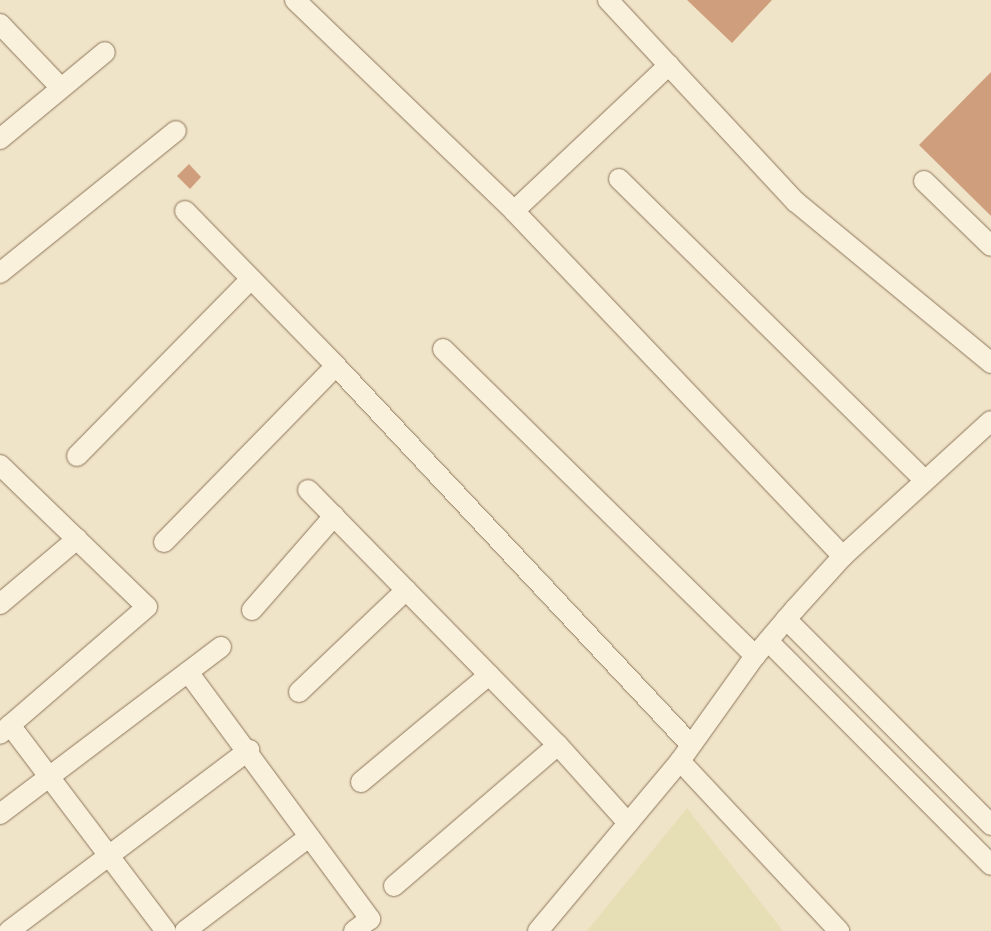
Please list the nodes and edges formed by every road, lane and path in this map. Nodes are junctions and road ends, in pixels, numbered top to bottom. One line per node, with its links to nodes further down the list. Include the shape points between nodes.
1 (295, 0): 12 (street)
2 (608, 0): 5 (street)
3 (0, 24): 6 (street)
4 (105, 52): 6 (street)
5 (669, 65): 12 (street); 17 (street, via 796,202)
6 (61, 88): 8 (street)
7 (176, 131): 14 (street)
8 (0, 139)
9 (619, 179): 22 (street)
10 (924, 181): 13 (street)
11 (185, 211): 15 (street)
12 (514, 211): 27 (street)
13 (991, 246)
14 (0, 273)
15 (252, 279): 18 (street); 20 (street)
16 (442, 349): 34 (street)
17 (991, 363)
18 (336, 366): 26 (street); 41 (street)
19 (991, 421): 22 (street)
20 (77, 456)
21 (0, 465): 25 (street)
22 (924, 480): 27 (street)
23 (308, 490): 24 (street)
24 (334, 516): 28 (street); 30 (street)
25 (77, 539): 29 (street); 38 (street, via 147,607)
26 (164, 542)
27 (843, 556): 31 (street)
28 (406, 590): 36 (street); 37 (street)
29 (0, 604)
30 (252, 610)
31 (786, 619): 32 (street); 46 (street)
32 (768, 641): 34 (street); 49 (street)
33 (221, 647): 35 (street)
34 (755, 656): 41 (street)
35 (188, 672): 40 (street); 42 (street)
36 (489, 675): 39 (street); 43 (street)
37 (300, 692)
38 (5, 729): 42 (street)
39 (558, 745): 45 (street); 50 (street)
40 (249, 750): 47 (street); 48 (street)
41 (685, 753): 45 (street); 56 (street)
42 (49, 777): 44 (street); 48 (street)
43 (361, 782)
44 (0, 814)
45 (628, 823): 55 (street)
46 (991, 825)
47 (309, 837): 53 (street); 54 (street, via 370,919)
48 (110, 858): 51 (street); 52 (street)
49 (991, 865)
50 (394, 886)
51 (9, 931)
52 (166, 931)
53 (185, 931)
54 (354, 931)
55 (538, 931)
56 (839, 931)

